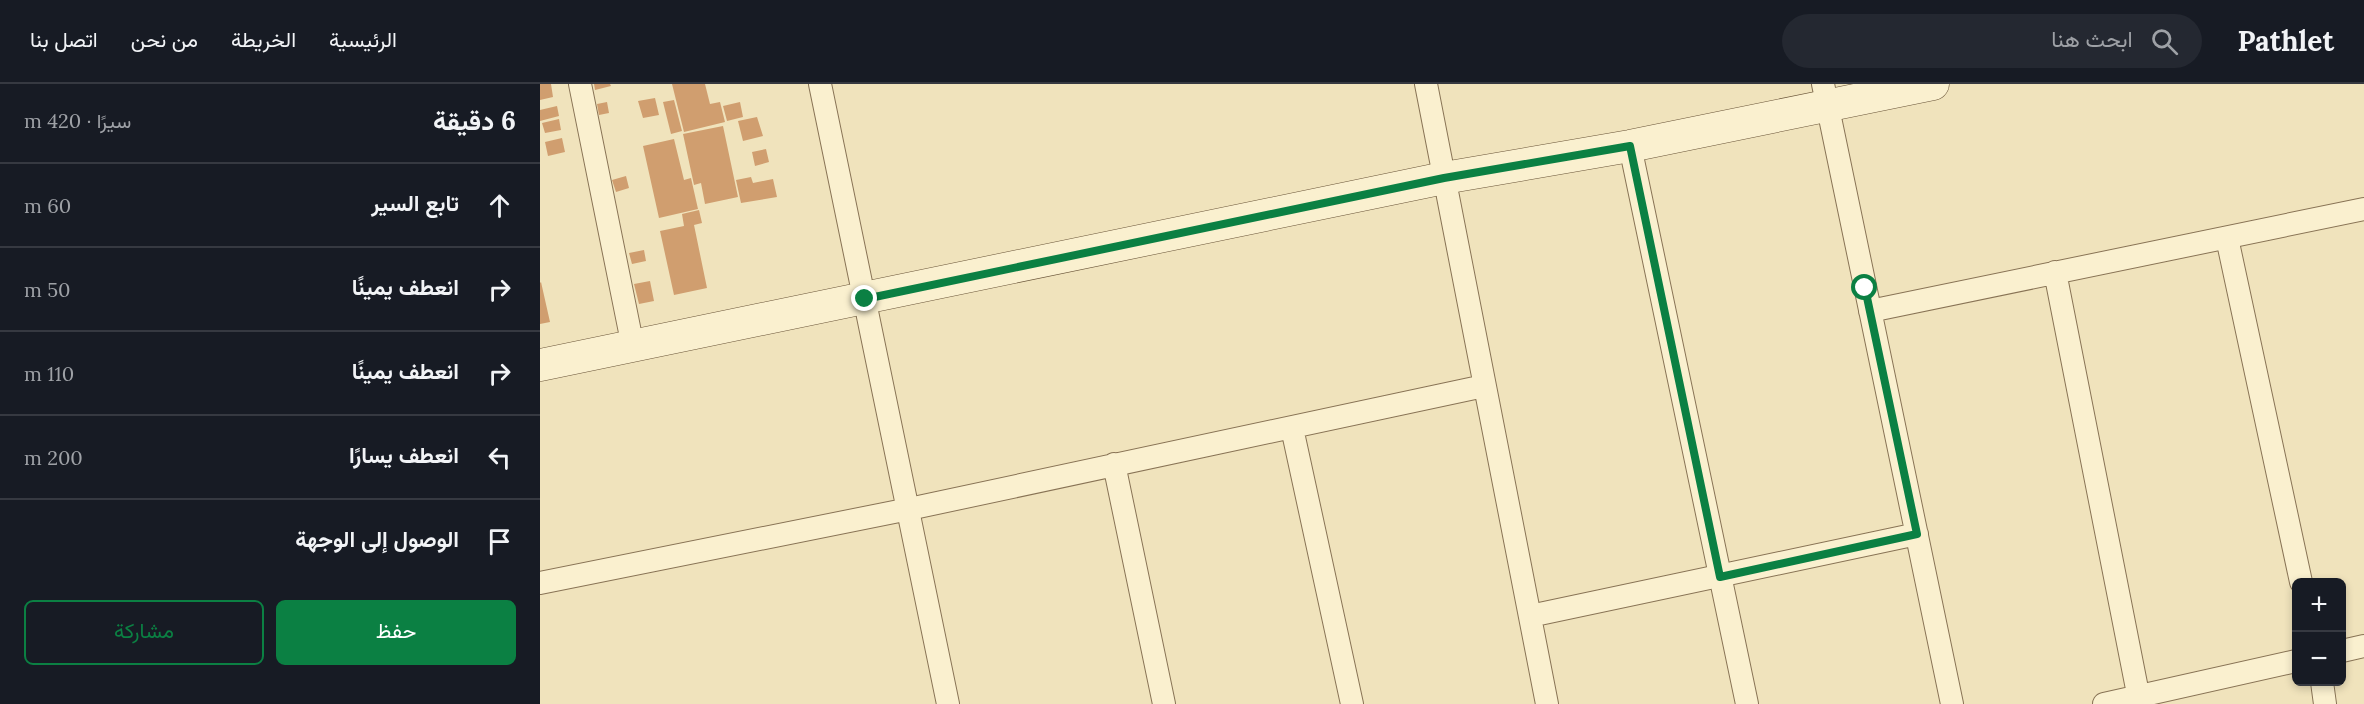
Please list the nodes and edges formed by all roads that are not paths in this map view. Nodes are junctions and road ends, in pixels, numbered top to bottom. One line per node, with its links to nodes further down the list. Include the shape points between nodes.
1 (580, 84): 13 (street)
2 (820, 84): 11 (street)
3 (1426, 84): 7 (street)
4 (1933, 84): 5 (street)
5 (1826, 95): 6 (street); 12 (street)
6 (1630, 146): 7 (street); 20 (street)
7 (1444, 178): 11 (street); 15 (street)
8 (2364, 209): 9 (street)
9 (2227, 238): 10 (street); 21 (street)
10 (2055, 272): 12 (street); 28 (street)
11 (865, 299): 13 (street); 18 (street)
12 (1870, 311): 19 (street)
13 (633, 347): 14 (street)
14 (540, 365)
15 (1484, 386): 16 (street); 23 (street)
16 (1292, 428): 17 (street); 31 (street)
17 (1114, 464): 18 (street); 30 (street)
18 (909, 509): 22 (street); 29 (street)
19 (1917, 534): 20 (street); 34 (street)
20 (1720, 577): 23 (street); 33 (street)
21 (2300, 578)
22 (540, 583)
23 (1530, 616): 32 (street)
24 (2364, 646): 25 (street)
25 (2346, 650)
26 (2292, 662): 28 (street)
27 (2323, 686): 36 (street)
28 (2139, 700): 35 (street)
29 (948, 704)
30 (1164, 704)
31 (1352, 704)
32 (1547, 704)
33 (1747, 704)
34 (1952, 704)
35 (2104, 704)
36 (2325, 704)

